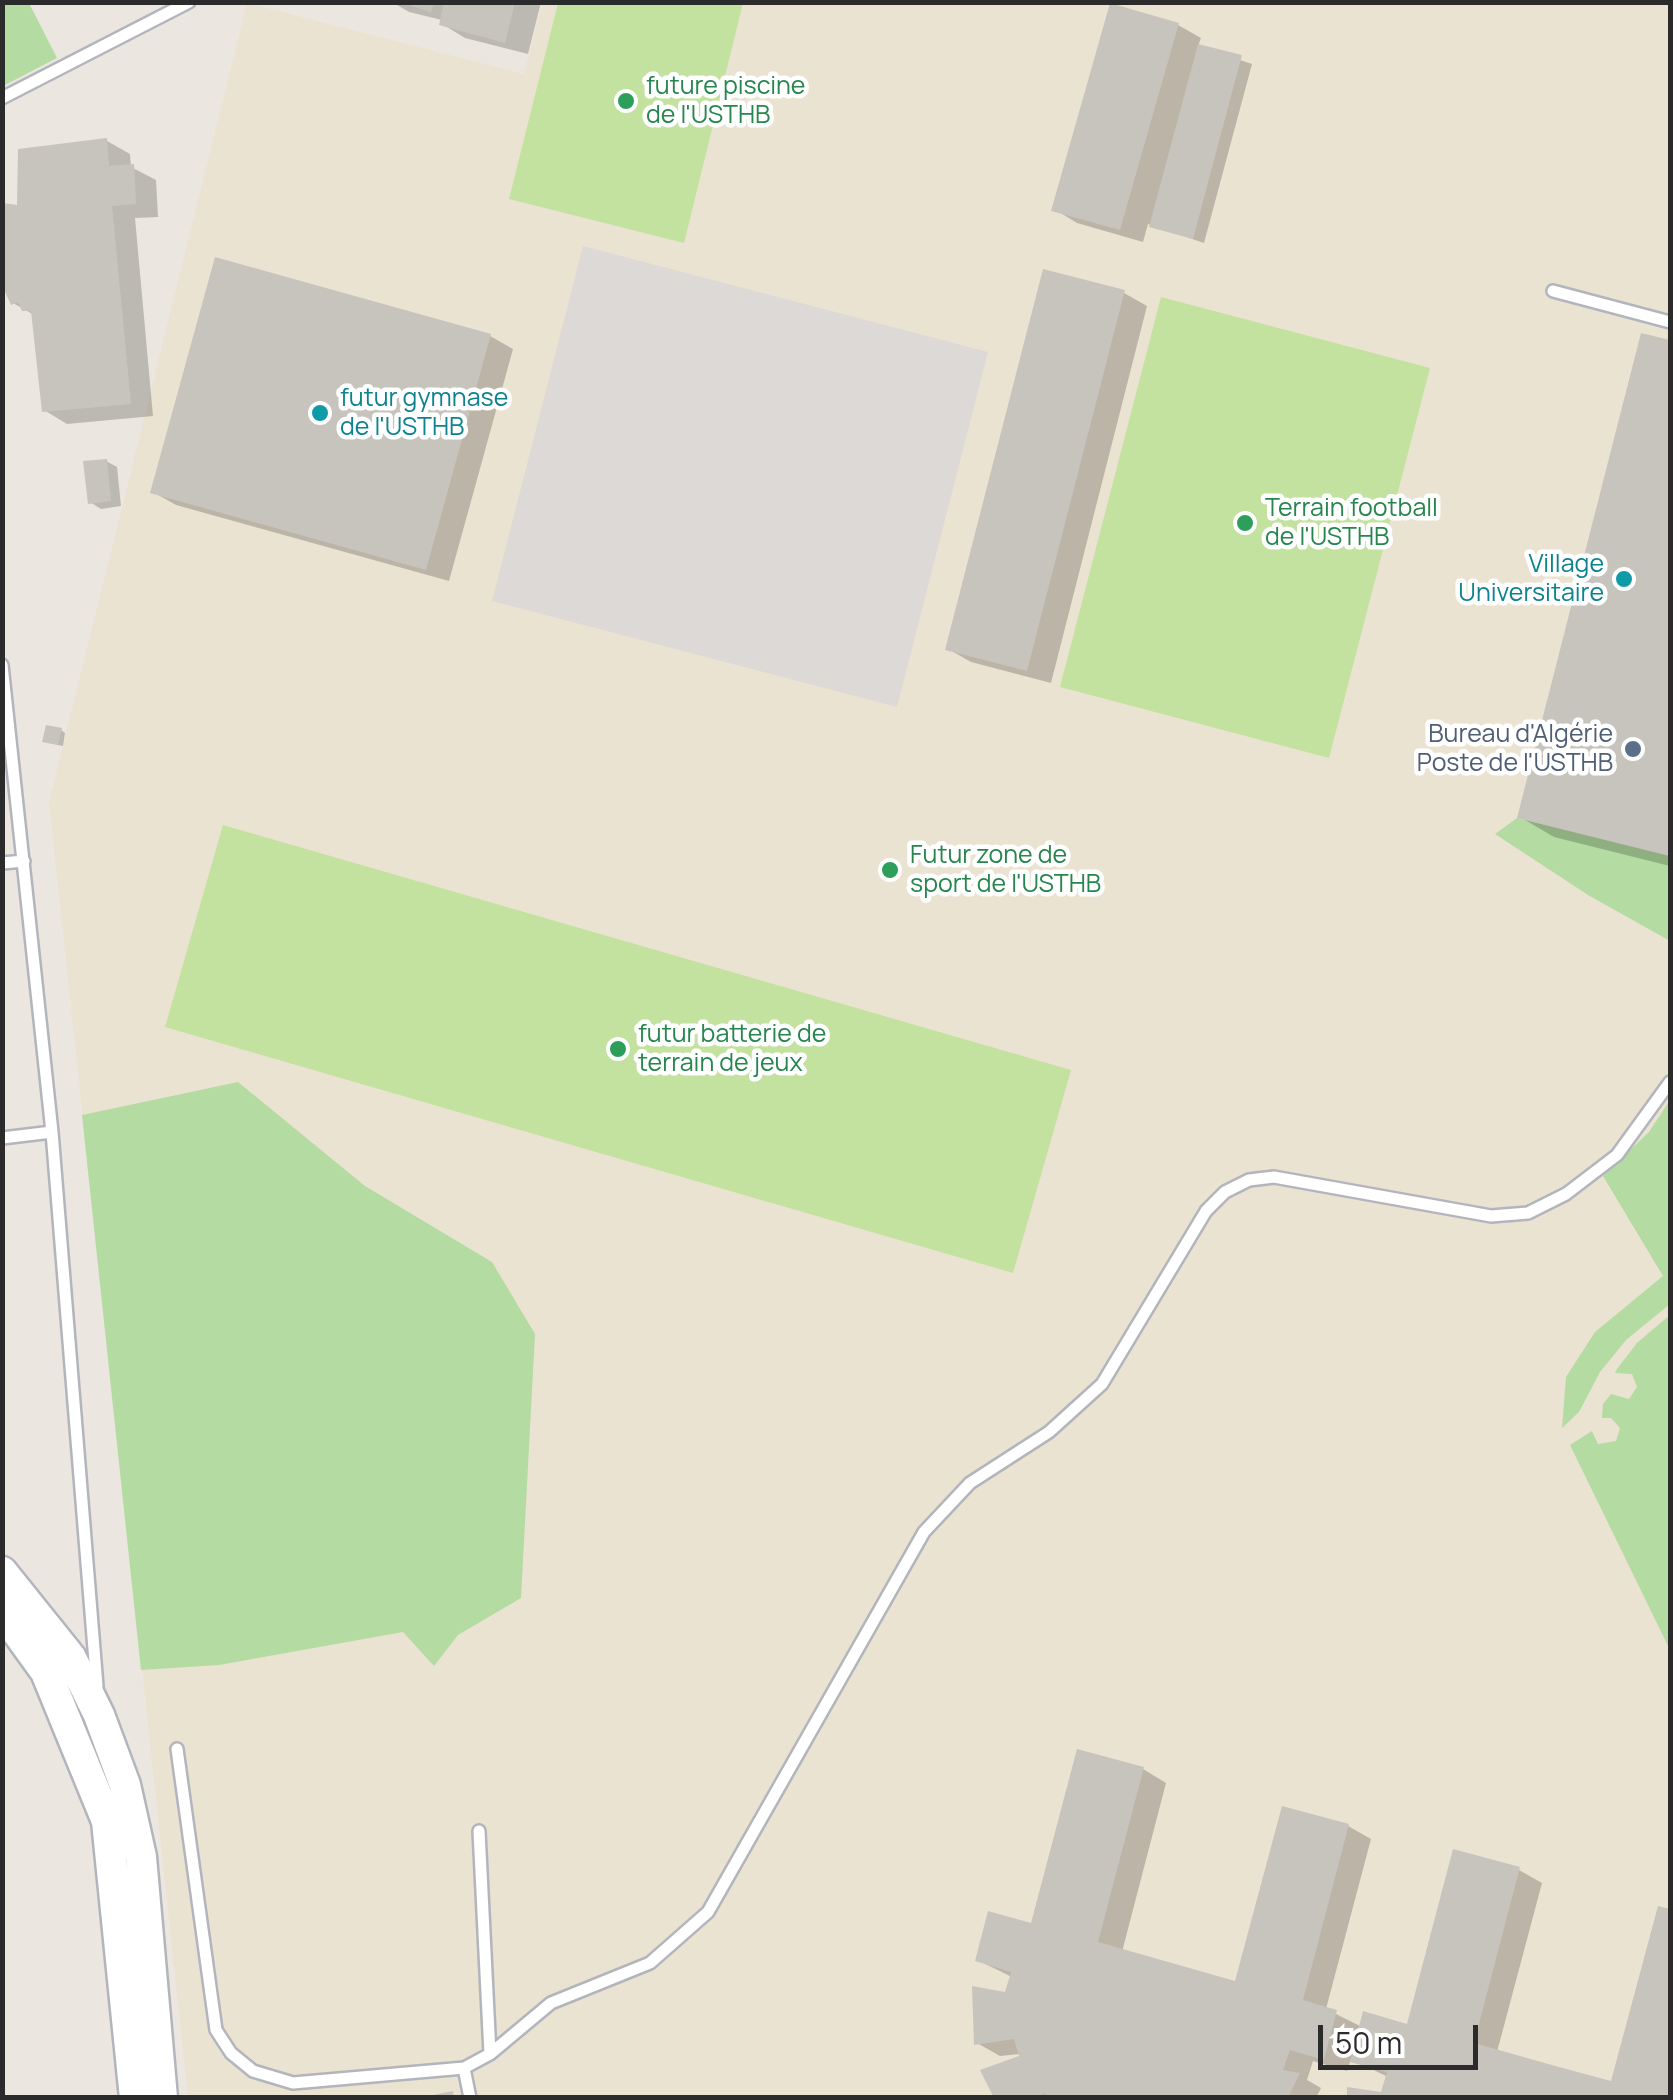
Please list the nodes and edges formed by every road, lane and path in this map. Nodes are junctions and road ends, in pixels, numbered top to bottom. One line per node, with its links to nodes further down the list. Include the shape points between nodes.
1 (190, 2): 2 (lane)
2 (2, 98)
3 (1553, 290): 4 (lane)
4 (1670, 322)
5 (2, 664): 6 (lane)
6 (24, 861): 7 (lane); 9 (lane)
7 (2, 863)
8 (1670, 1082): 16 (lane, via 1647,1120 1599,1171 1528,1213 1491,1216 1274,1177 1225,1192 1206,1211 1102,1384 1050,1432 970,1483 924,1532 708,1912 650,1964 551,2004)
9 (52, 1132): 10 (lane); 13 (lane)
10 (2, 1138)
11 (2, 1572): 13 (main road, via 52,1630)
12 (2, 1611): 18 (main road, via 46,1672 107,1821)
13 (99, 1715): 18 (main road, via 125,1786 140,1856)
14 (176, 1749): 17 (lane, via 216,2030 232,2053 253,2071 293,2084)
15 (478, 1831): 16 (lane)
16 (490, 2054): 17 (lane)
17 (464, 2068): 19 (lane)
18 (141, 2097)
19 (470, 2098)

